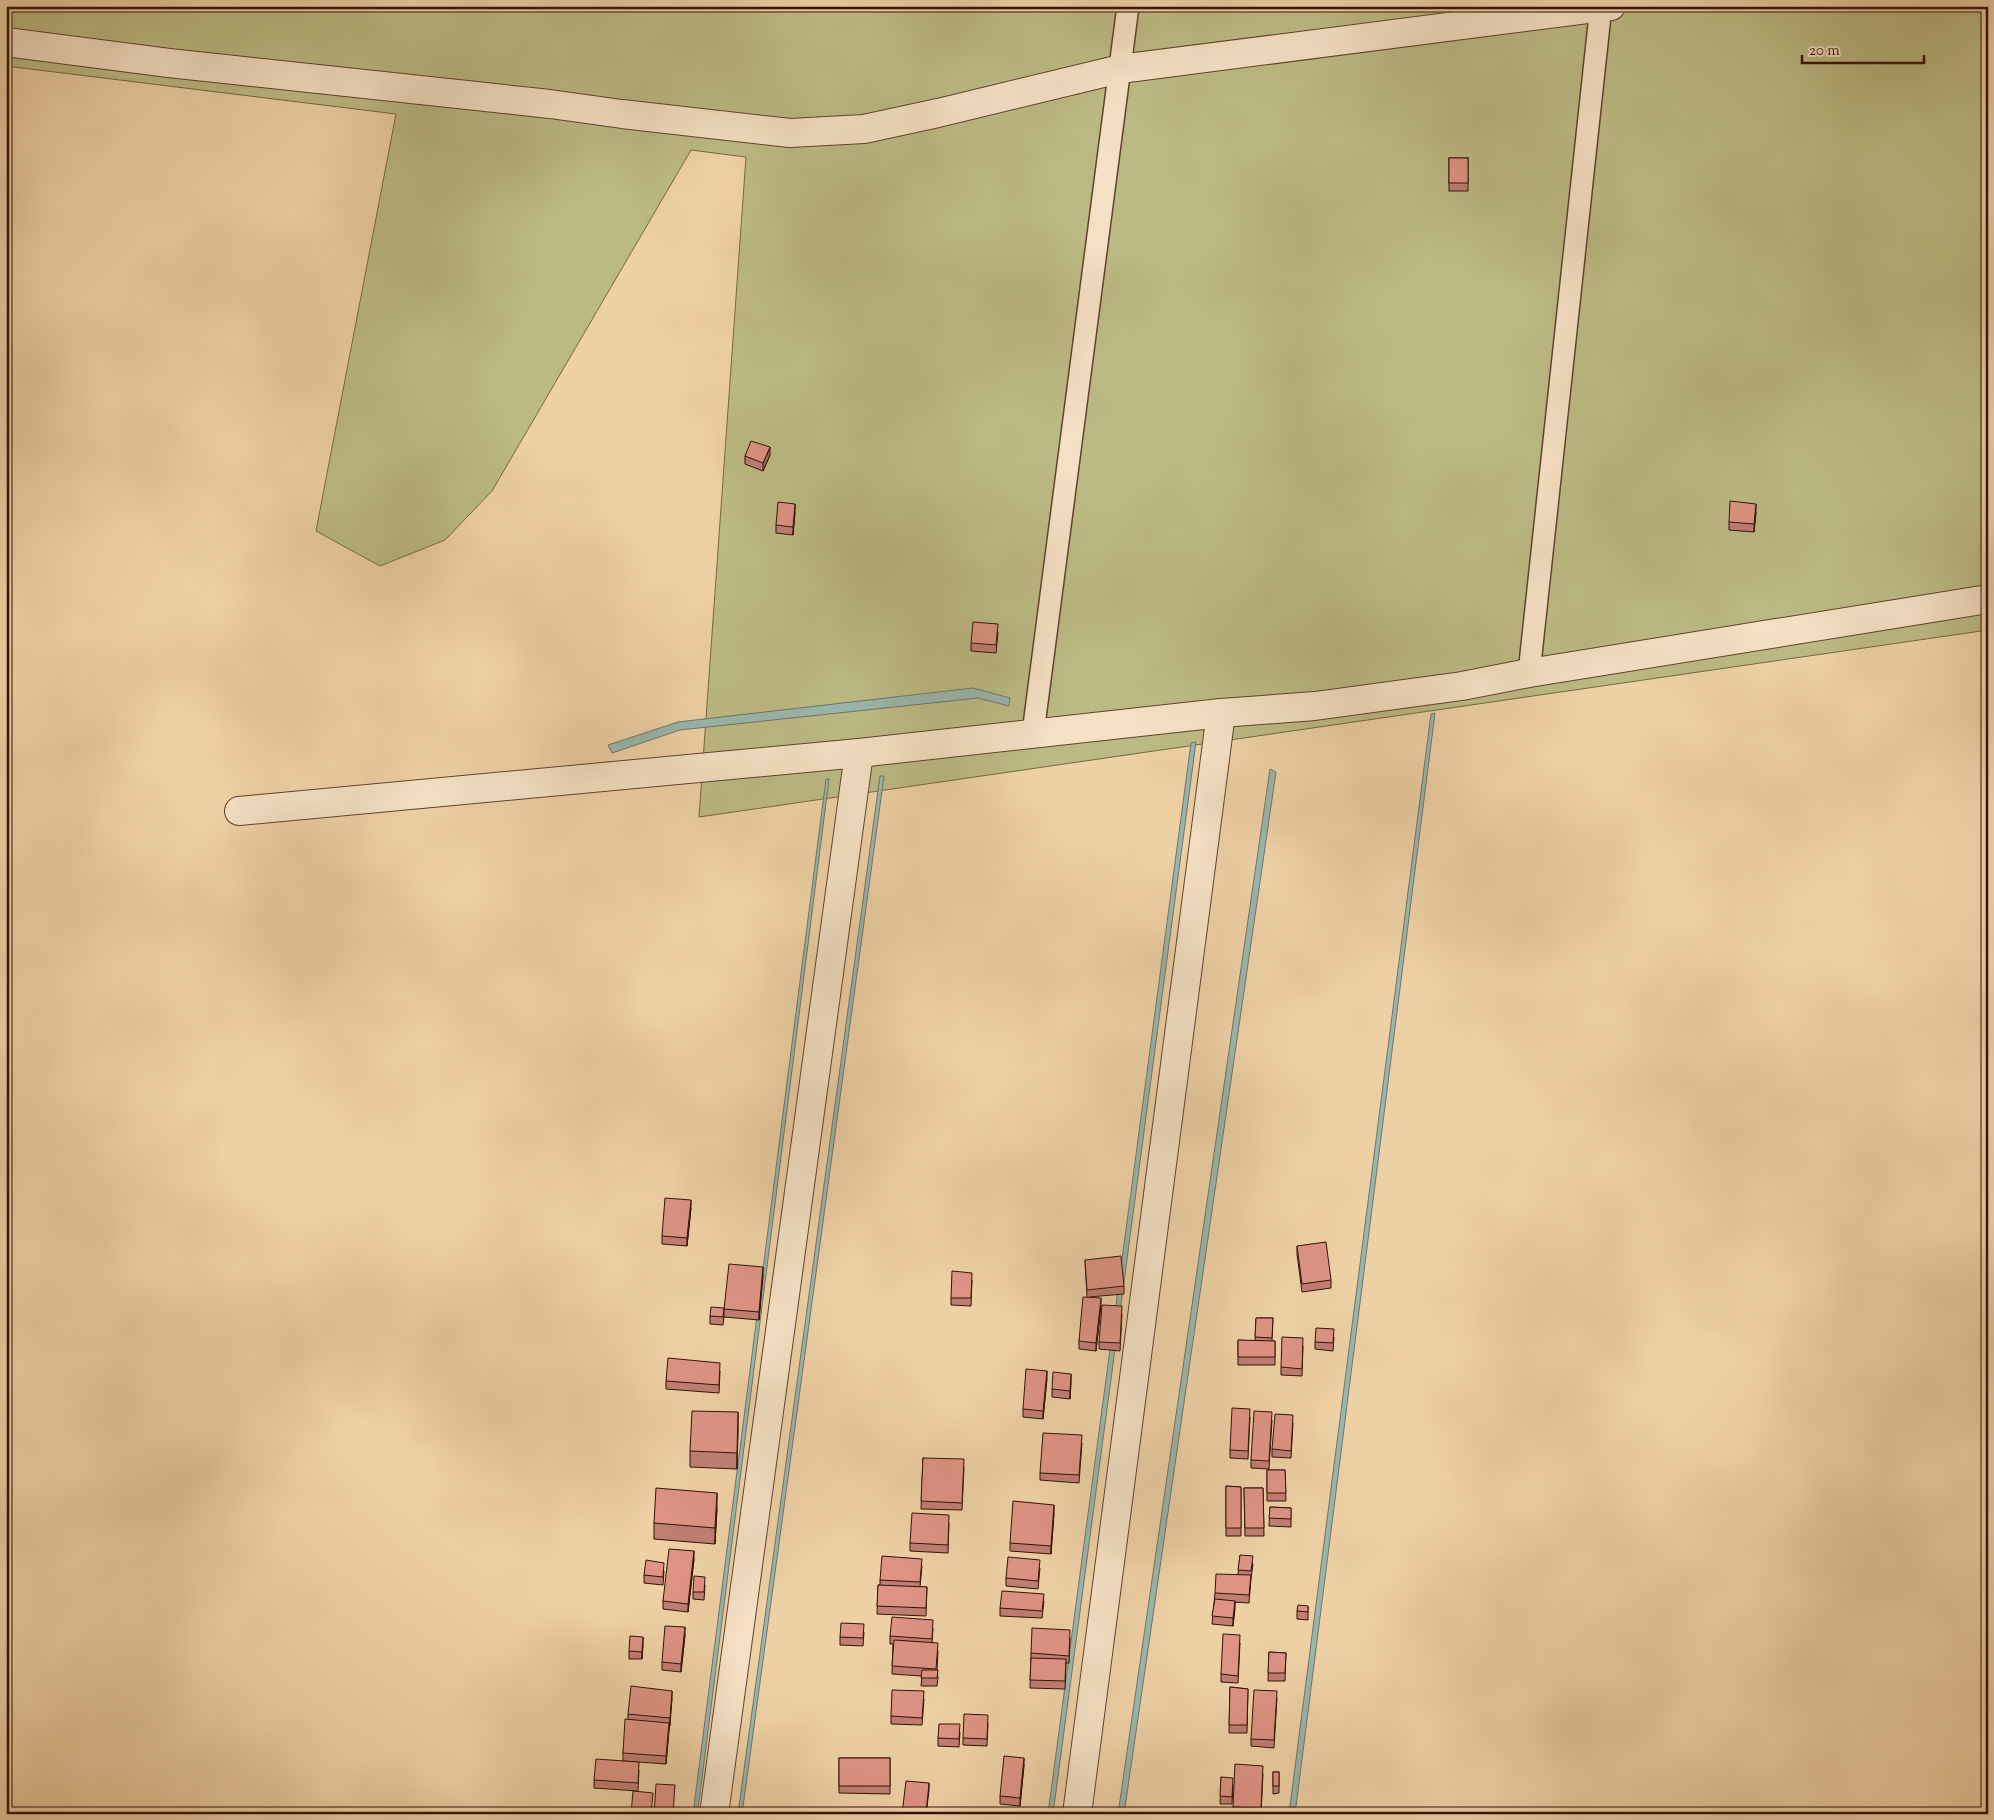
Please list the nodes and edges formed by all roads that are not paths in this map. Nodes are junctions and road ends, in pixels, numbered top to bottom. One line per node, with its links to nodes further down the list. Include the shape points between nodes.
1 (1128, 6): 4 (lane)
2 (1604, 7): 4 (street); 6 (lane)
3 (6, 42): 4 (street, via 790,133 864,129)
4 (1120, 68): 8 (lane)
5 (1988, 599): 6 (street)
6 (1529, 673): 7 (street, via 1462,686 1325,704)
7 (1221, 713): 8 (street); 12 (street)
8 (1033, 733): 9 (street)
9 (859, 753): 10 (street); 11 (street)
10 (240, 811)
11 (714, 1814)
12 (1077, 1814)

